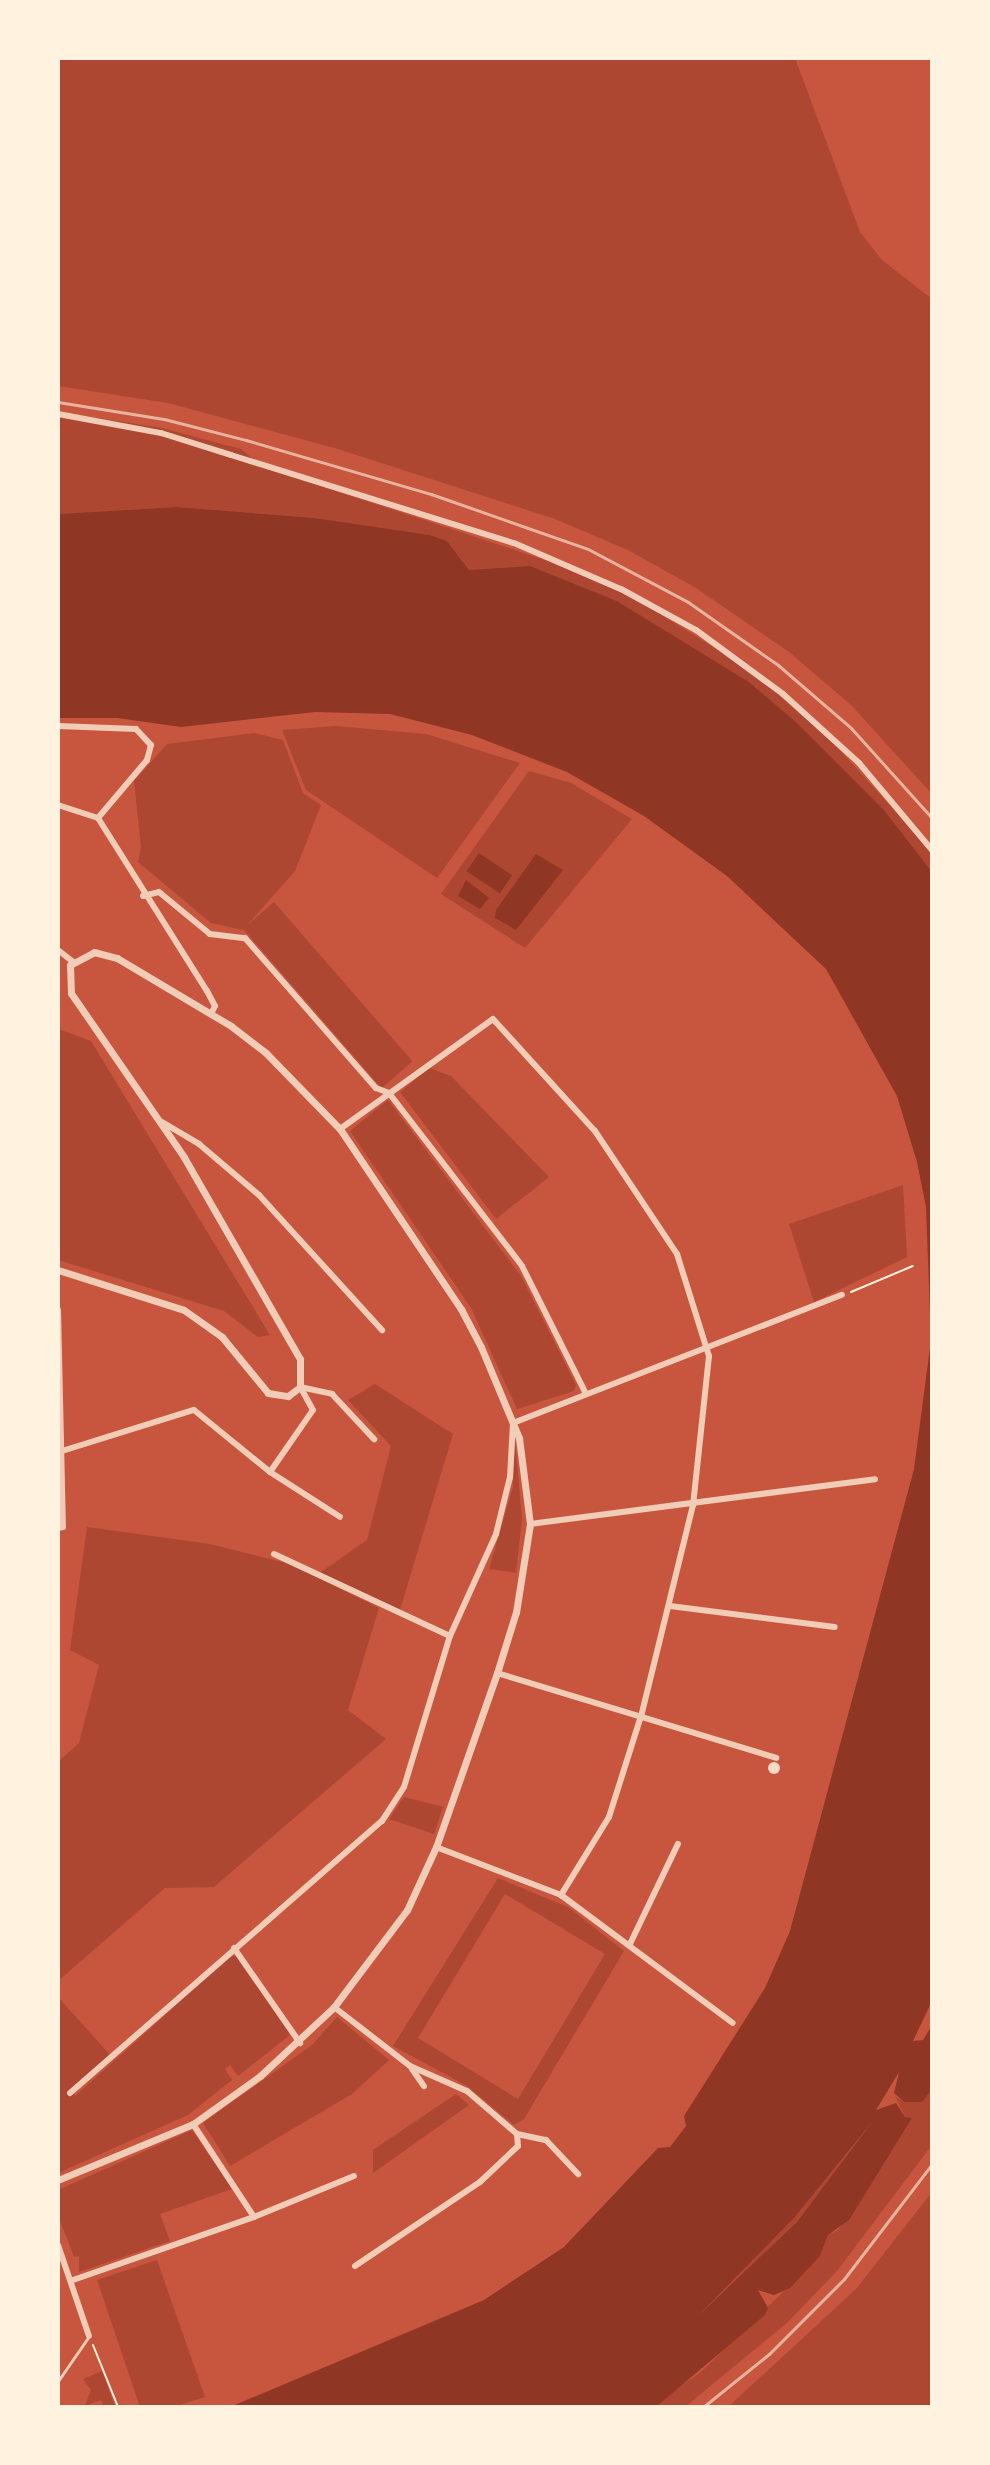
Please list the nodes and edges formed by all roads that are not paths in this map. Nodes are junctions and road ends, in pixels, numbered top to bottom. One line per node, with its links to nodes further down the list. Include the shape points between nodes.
1 (58, 414): 5 (street, via 161,433 255,462 514,543 621,589 696,630 783,694 859,763)
2 (58, 726): 4 (street, via 136,729 151,745 147,760)
3 (58, 805): 4 (street)
4 (98, 818): 6 (street)
5 (932, 850)
6 (143, 896): 9 (street, via 207,991 215,1006); 10 (street, via 159,892 210,934 245,938 376,1088)
7 (58, 950): 8 (street)
8 (72, 961): 9 (street, via 88,952 111,956); 11 (street, via 67,978 73,998)
9 (211, 1014): 12 (street, via 266,1053)
10 (389, 1093): 12 (street); 17 (street, via 493,1019 595,1131 677,1254); 19 (street, via 522,1266)
11 (159, 1121): 16 (street, via 199,1144 259,1195); 18 (street, via 300,1359)
12 (340, 1129): 20 (street, via 461,1309)
13 (58, 1270): 18 (street, via 184,1310 222,1337 268,1393 288,1396)
14 (842, 1295): 17 (street)
15 (58, 1310): 22 (street)
16 (382, 1330)
17 (706, 1348): 19 (street); 25 (street, via 709,1367)
18 (300, 1387): 21 (street, via 332,1394); 23 (street, via 313,1410)
19 (586, 1394): 20 (street)
20 (513, 1423): 27 (street, via 529,1492); 32 (street, via 510,1477 496,1534)
21 (374, 1439)
22 (62, 1451): 23 (street, via 194,1410); 28 (street, via 63,1527)
23 (270, 1472): 26 (street)
24 (875, 1479): 25 (street)
25 (693, 1505): 27 (street); 30 (street)
26 (340, 1517)
27 (530, 1524): 33 (street, via 516,1612)
28 (58, 1528)
29 (274, 1554): 32 (street)
30 (670, 1606): 31 (street); 34 (street)
31 (835, 1627)
32 (450, 1636): 40 (street, via 404,1787 382,1821)
33 (497, 1673): 34 (street); 37 (street)
34 (641, 1716): 35 (street); 38 (street, via 609,1817)
35 (776, 1758)
36 (678, 1844): 39 (street)
37 (436, 1847): 38 (street); 41 (street, via 407,1910)
38 (561, 1895): 39 (street)
39 (630, 1944): 42 (street)
40 (234, 1948): 43 (street); 46 (street)
41 (334, 2007): 43 (street); 44 (street)
42 (733, 2023)
43 (300, 2043): 47 (street)
44 (410, 2066): 45 (street); 48 (street, via 467,2091)
45 (424, 2086)
46 (70, 2093)
47 (193, 2124): 51 (street); 52 (street)
48 (517, 2134): 49 (street, via 546,2140); 54 (street, via 518,2146 480,2182)
49 (578, 2174)
50 (354, 2176): 52 (street)
51 (58, 2180)
52 (254, 2217): 55 (street)
53 (58, 2245): 55 (street)
54 (355, 2266)
55 (73, 2280): 56 (street)
56 (89, 2336): 57 (lane)
57 (58, 2381)

